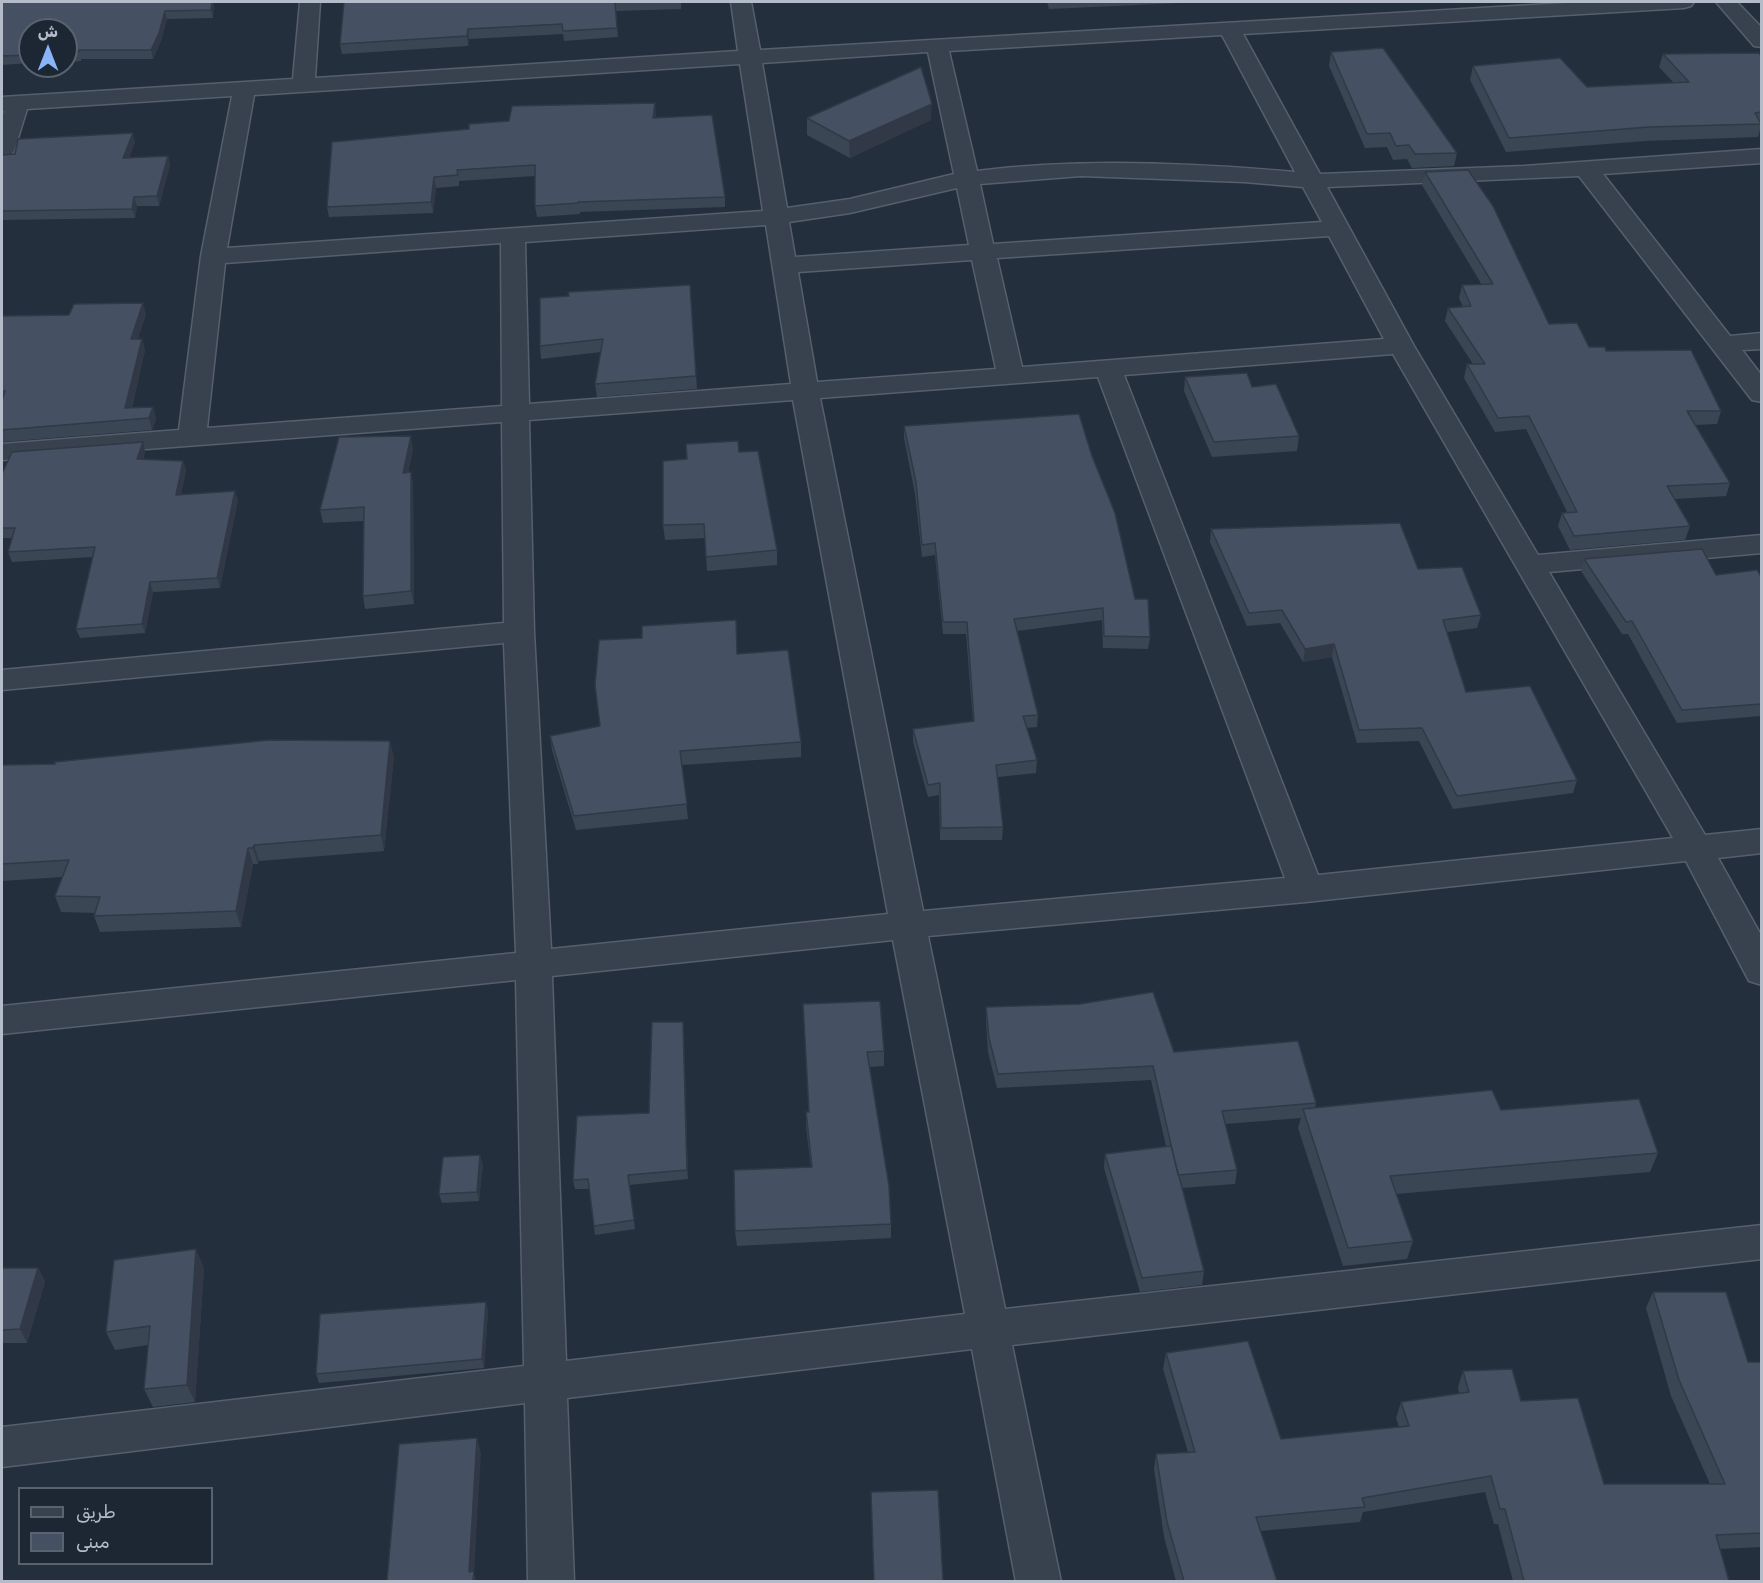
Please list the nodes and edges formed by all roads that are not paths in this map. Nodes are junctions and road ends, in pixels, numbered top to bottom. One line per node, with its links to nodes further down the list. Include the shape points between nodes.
1 (310, 2): 10 (street)
2 (741, 2): 9 (street)
3 (1684, 2): 5 (street)
4 (1726, 2): 7 (street)
5 (1364, 10): 6 (street)
6 (1229, 28): 8 (street); 17 (street)
7 (1761, 41)
8 (938, 45): 9 (street); 16 (street)
9 (752, 57): 10 (street); 18 (street)
10 (303, 86): 11 (street)
11 (244, 91): 12 (street); 22 (street)
12 (10, 104): 13 (street)
13 (2, 151)
14 (1761, 156): 15 (street)
15 (1586, 169): 17 (street); 25 (street)
16 (965, 179): 17 (street, via 1081,169); 18 (street, via 850,206); 21 (street)
17 (1311, 181): 19 (street)
18 (776, 217): 20 (street); 23 (street)
19 (1336, 228): 21 (street); 26 (street)
20 (513, 236): 22 (street); 31 (street)
21 (982, 253): 23 (street); 28 (street)
22 (213, 256): 32 (street)
23 (784, 266): 29 (street)
24 (1761, 341): 25 (street)
25 (1723, 344): 30 (street)
26 (1401, 346): 27 (street); 35 (street)
27 (1108, 368): 28 (street); 40 (street)
28 (1010, 374): 29 (street)
29 (805, 390): 31 (street); 41 (street)
30 (1761, 394)
31 (517, 412): 32 (street); 36 (street)
32 (192, 437): 33 (street)
33 (2, 452)
34 (1761, 544): 35 (street)
35 (1528, 565): 39 (street)
36 (519, 632): 37 (street); 42 (street)
37 (2, 680)
38 (1761, 841): 39 (street)
39 (1695, 848): 40 (street); 43 (street)
40 (1306, 889): 41 (street)
41 (908, 925): 42 (street); 46 (street)
42 (534, 964): 44 (street); 47 (street)
43 (1761, 971)
44 (2, 1020)
45 (1761, 1242): 46 (street)
46 (990, 1329): 47 (street); 50 (street)
47 (544, 1384): 48 (street); 49 (street)
48 (2, 1447)
49 (551, 1581)
50 (1039, 1581)

